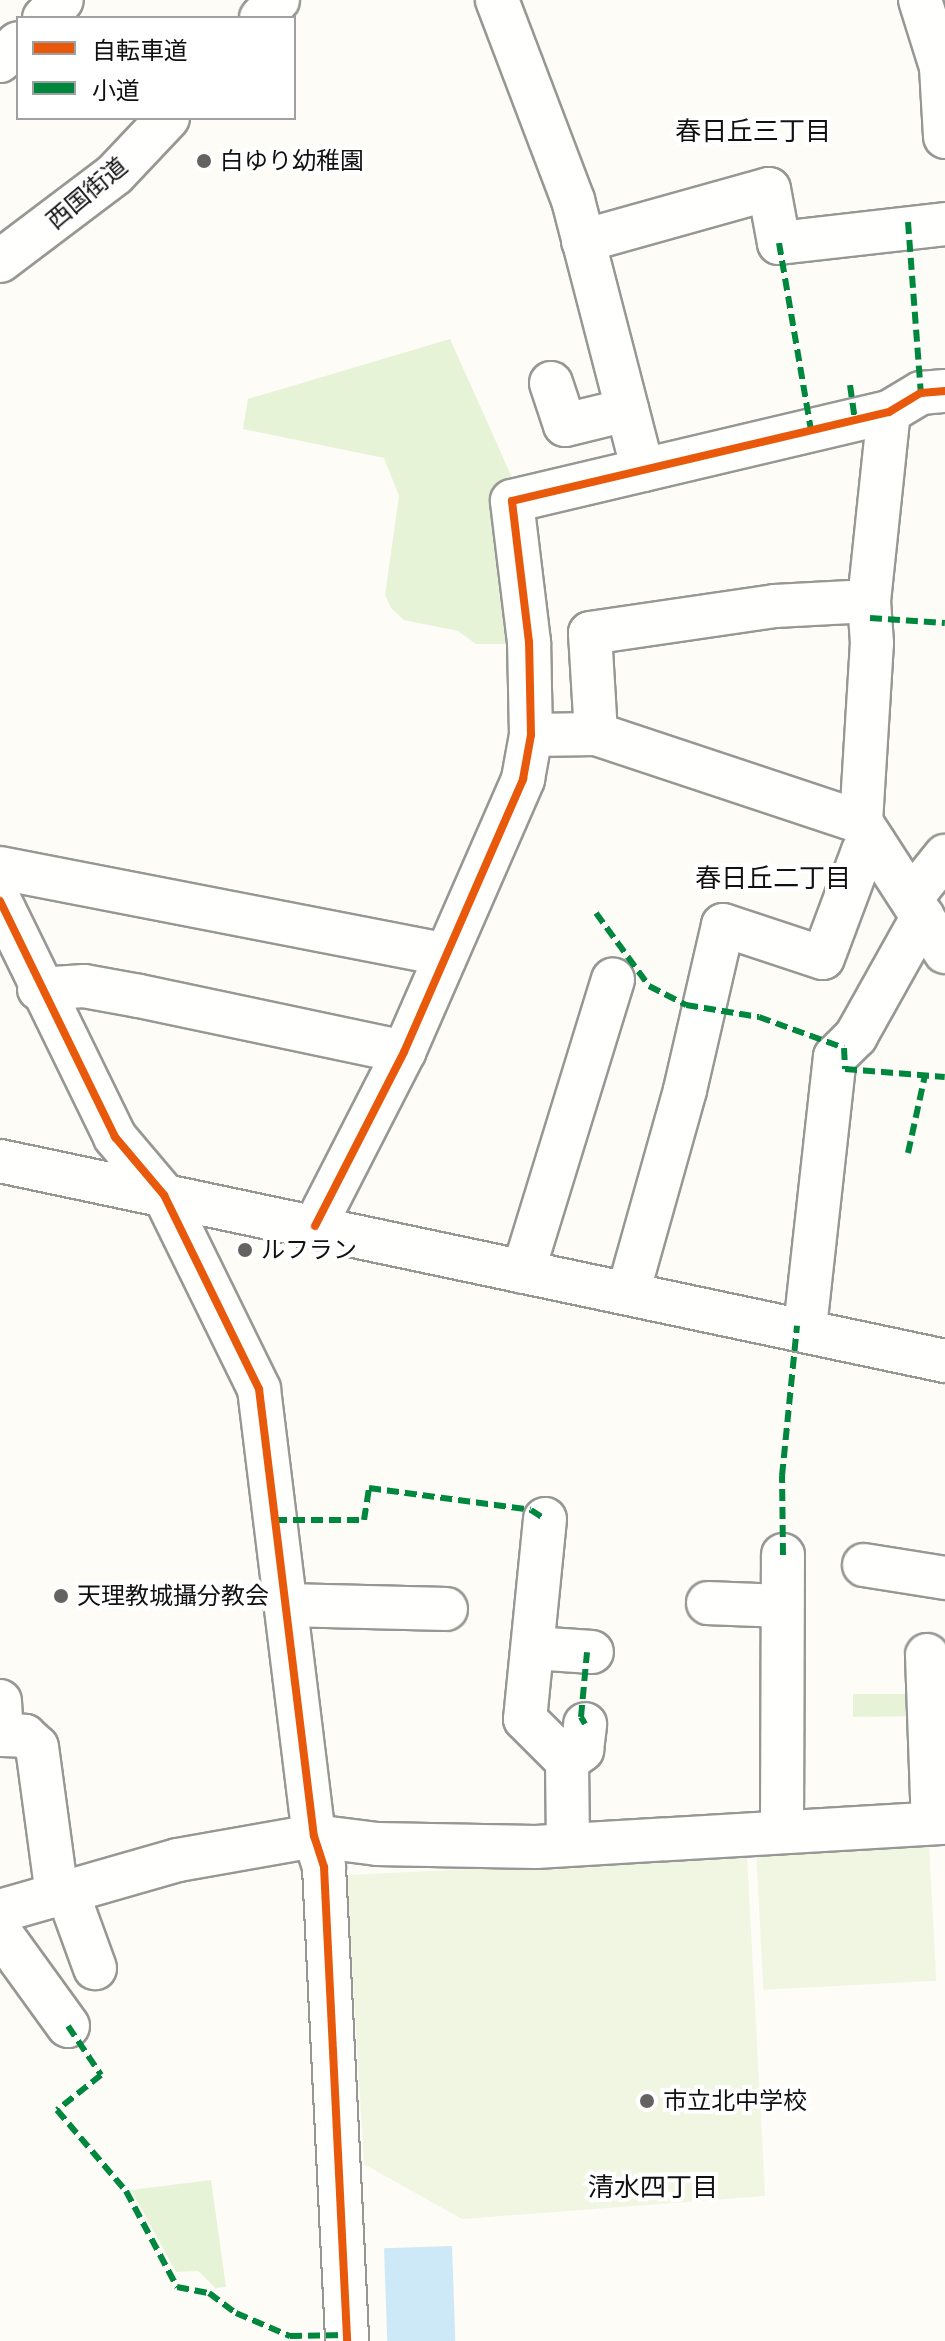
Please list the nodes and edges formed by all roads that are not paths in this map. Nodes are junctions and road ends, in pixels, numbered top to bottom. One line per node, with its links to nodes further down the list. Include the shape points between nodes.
1 (62, 0): 5 (street)
2 (278, 0): 6 (street)
3 (497, 0): 12 (street, via 573,200)
4 (920, 0): 10 (street, via 941,67)
5 (46, 16)
6 (263, 16)
7 (16, 45): 8 (street)
8 (0, 61)
9 (166, 120): 13 (street, 西国街道, via 115,174)
10 (945, 137)
11 (945, 224): 12 (street, via 779,243 769,189)
12 (583, 241): 16 (street)
13 (0, 261)
14 (551, 383): 16 (street, via 565,425)
15 (945, 391): 17 (street, via 921,393)
16 (627, 410): 18 (street)
17 (889, 412): 18 (street); 19 (street)
18 (643, 470): 21 (street, via 512,501 529,642)
19 (869, 601): 20 (street, via 775,606 590,633); 22 (street)
20 (596, 734): 21 (street); 22 (street)
21 (531, 735): 28 (street, via 523,779)
22 (868, 832): 26 (street); 36 (street, via 823,958 723,925 685,1090)
23 (945, 856): 26 (street)
24 (0, 868): 28 (street)
25 (0, 901): 30 (street)
26 (918, 906): 27 (street); 37 (street, via 856,1036 835,1057)
27 (945, 952)
28 (446, 955): 31 (street)
29 (613, 980): 35 (street)
30 (39, 989): 31 (street, via 84,986 126,993); 33 (street, via 115,1137)
31 (404, 1052): 34 (street)
32 (0, 1161): 33 (street)
33 (164, 1195): 34 (street); 44 (street, via 259,1389)
34 (315, 1226): 35 (street)
35 (523, 1272): 36 (street)
36 (628, 1293): 37 (street)
37 (805, 1328): 38 (street)
38 (945, 1361)
39 (545, 1519): 47 (street)
40 (783, 1555): 45 (street)
41 (864, 1565): 42 (street)
42 (945, 1578)
43 (708, 1603): 45 (street)
44 (286, 1605): 46 (street); 55 (street)
45 (782, 1606): 54 (street)
46 (446, 1609)
47 (533, 1648): 48 (street); 52 (street, via 525,1719)
48 (592, 1652)
49 (927, 1655): 53 (street)
50 (0, 1701): 57 (street, via 2,1735 25,1736 37,1747)
51 (585, 1724): 52 (street, via 582,1750)
52 (567, 1761): 56 (street)
53 (939, 1823): 54 (street)
54 (782, 1832): 56 (street)
55 (314, 1836): 56 (street, via 377,1844); 57 (street, via 165,1863); 62 (street, via 324,1867)
56 (568, 1844)
57 (63, 1895): 58 (street); 60 (street)
58 (0, 1911)
59 (0, 1932): 61 (street)
60 (95, 1968)
61 (68, 2026)
62 (347, 2341)

